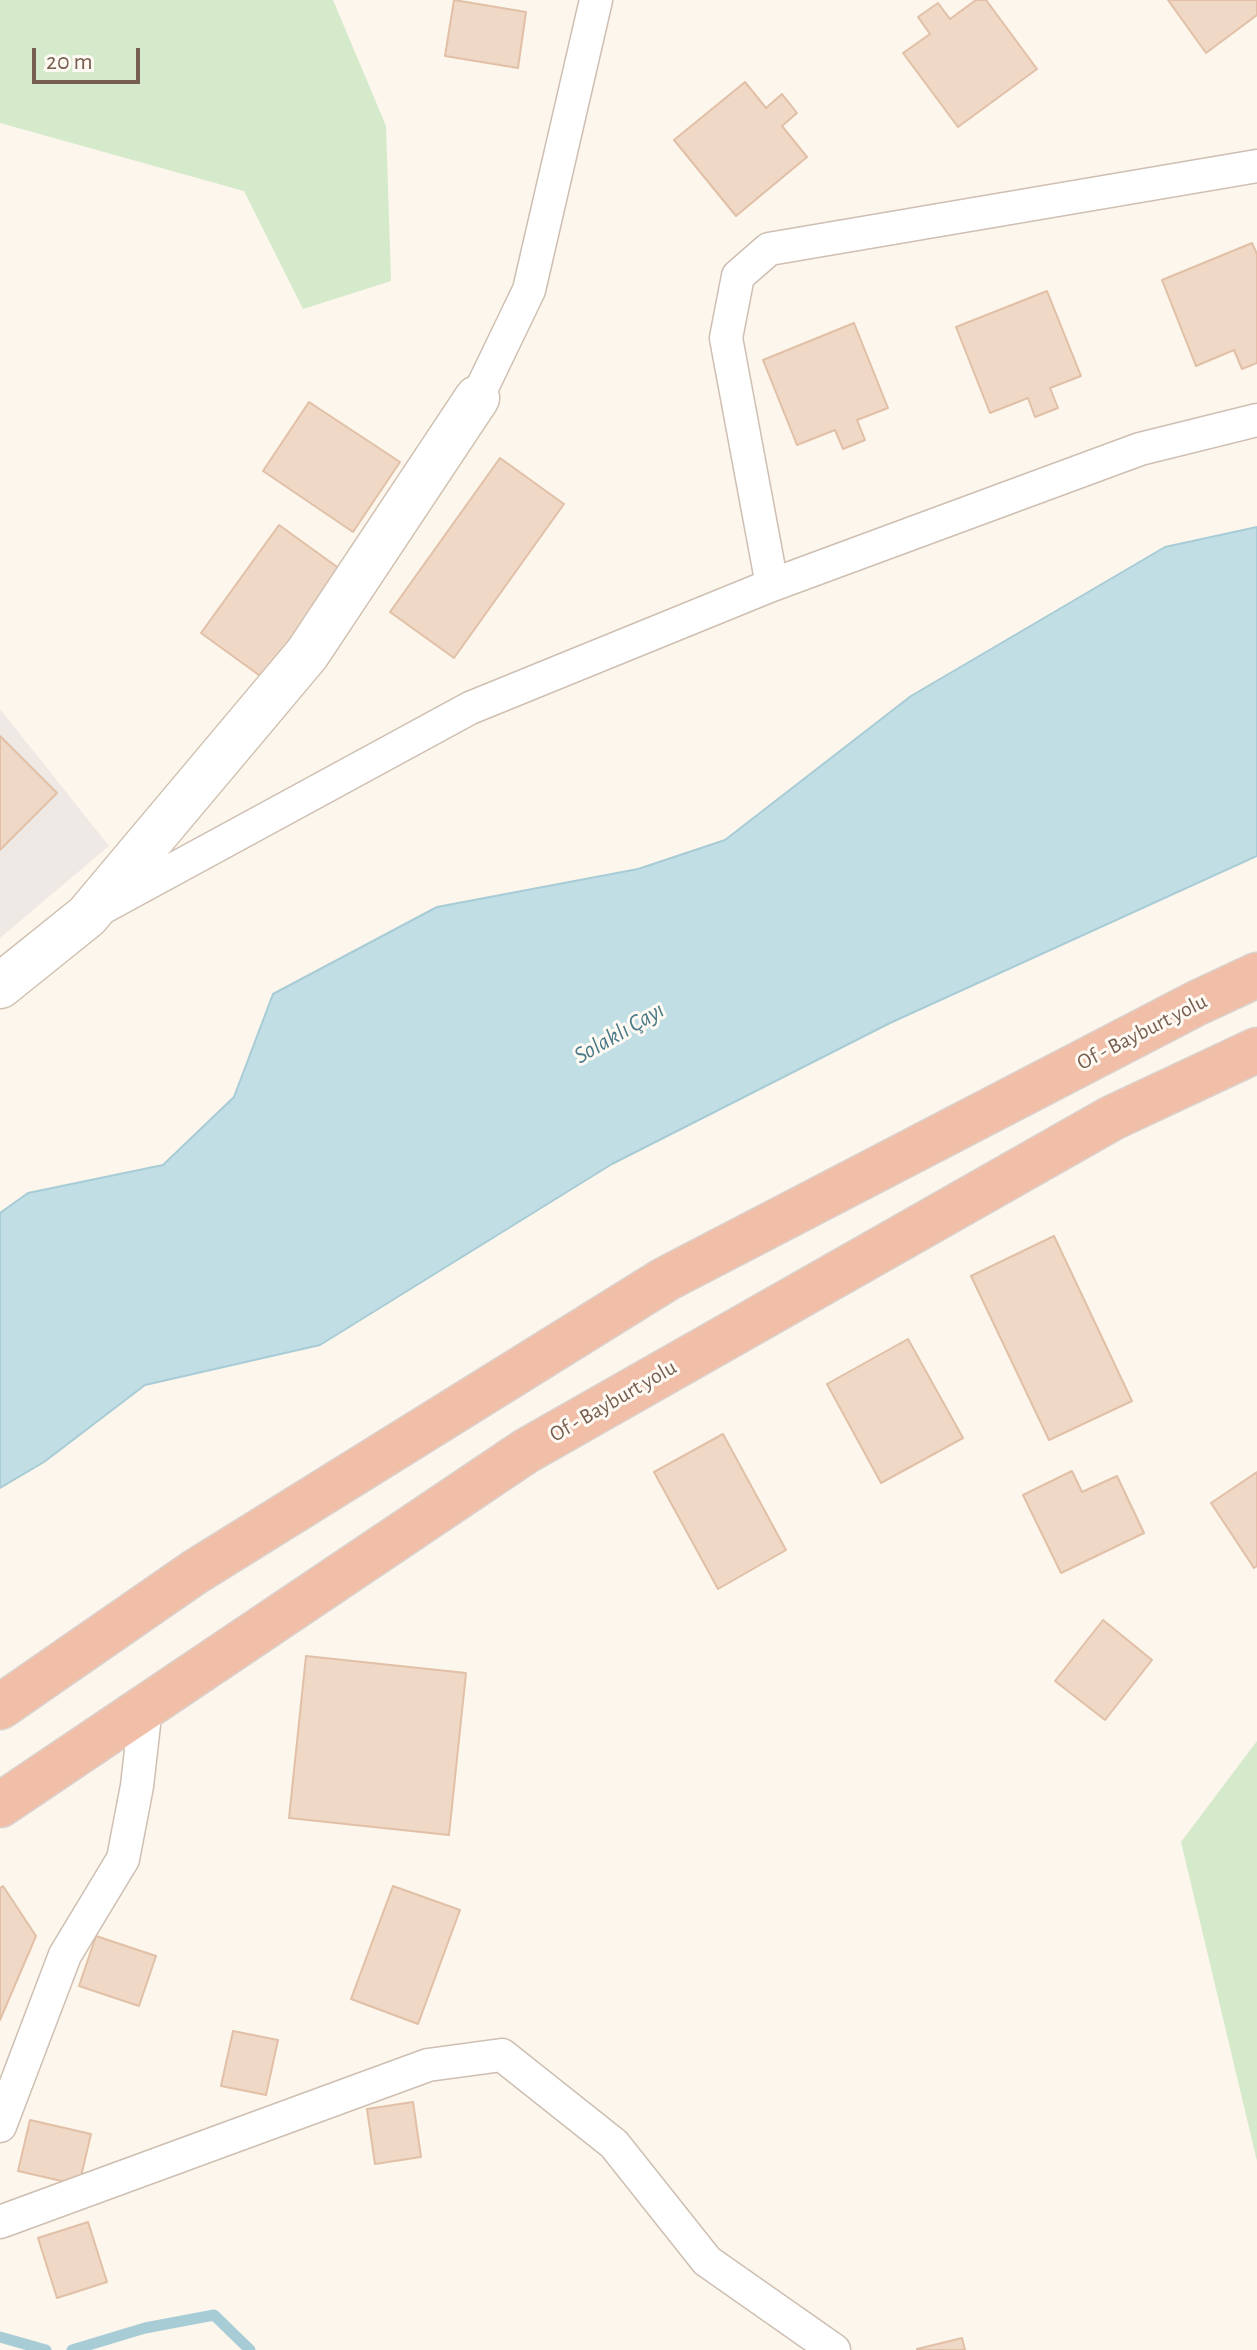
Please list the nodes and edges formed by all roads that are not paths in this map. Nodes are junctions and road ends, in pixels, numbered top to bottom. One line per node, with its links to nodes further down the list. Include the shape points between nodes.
1 (596, 0): 3 (street, via 529,290)
2 (1257, 166): 5 (street, via 769,249 738,276 726,338)
3 (477, 398): 6 (street, via 307,654)
4 (1257, 420): 5 (street, via 1140,449)
5 (772, 585): 6 (street, via 470,708)
6 (87, 916): 8 (street)
7 (1257, 975): 10 (highway, Of - Bayburt yolu, via 666,1279 195,1572)
8 (0, 986)
9 (1257, 1050): 11 (highway, Of - Bayburt yolu, via 1112,1118 526,1451)
10 (0, 1707)
11 (146, 1707): 12 (highway, Of - Bayburt yolu); 13 (street, via 123,1859 65,1955)
12 (0, 1805)
13 (0, 2126)
14 (0, 2222): 15 (street, via 428,2065 502,2055 614,2144 707,2261)
15 (834, 2350)

